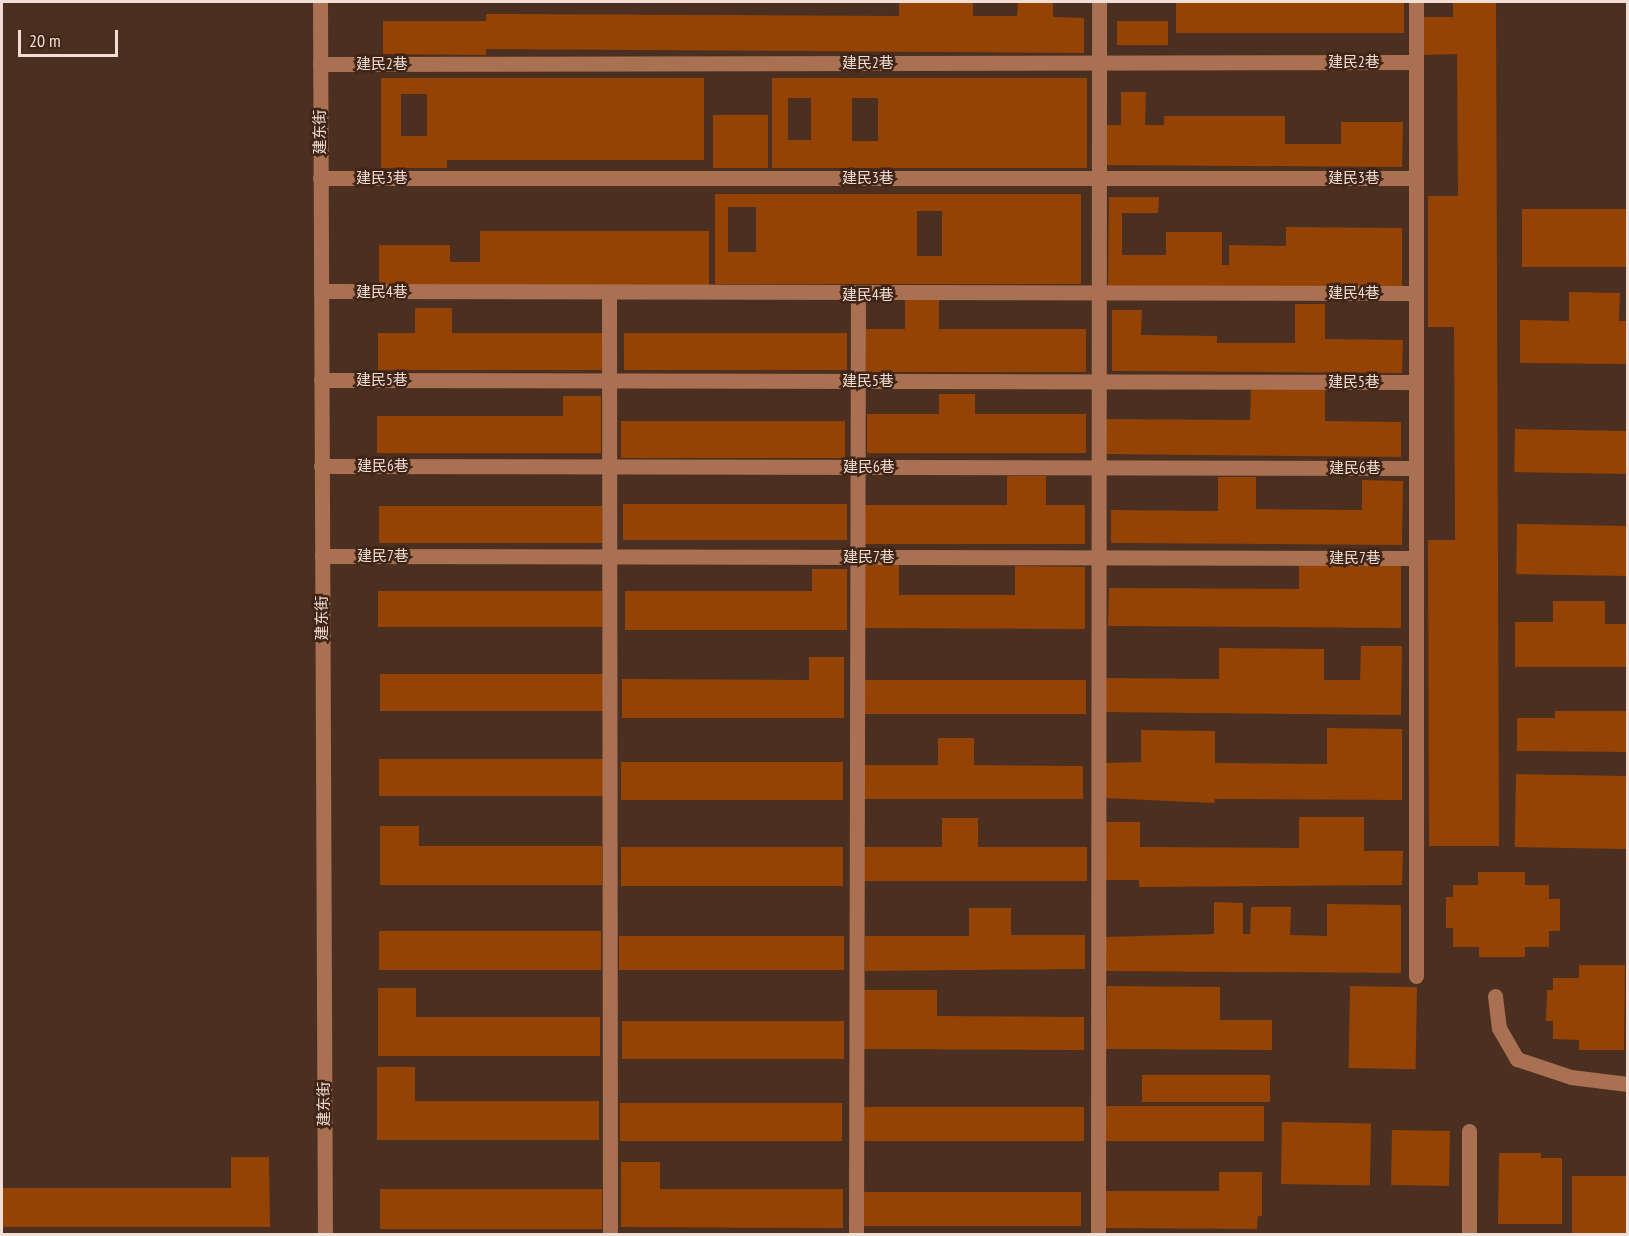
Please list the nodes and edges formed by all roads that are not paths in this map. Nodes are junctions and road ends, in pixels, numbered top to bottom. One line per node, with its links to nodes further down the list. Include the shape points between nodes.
1 (320, 2): 6 (street, 建东街)
2 (1099, 2): 5 (street)
3 (1416, 2): 4 (street)
4 (1416, 62): 5 (street, 建民2巷); 9 (street)
5 (1099, 63): 6 (street, 建民2巷); 8 (street)
6 (320, 64): 7 (street, 建东街)
7 (320, 178): 8 (street, 建民3巷); 10 (street, 建东街)
8 (1099, 178): 9 (street, 建民3巷); 13 (street)
9 (1416, 178): 11 (street)
10 (321, 291): 12 (street, 建民4巷); 15 (street, 建东街)
11 (1416, 292): 13 (street, 建民4巷); 19 (street)
12 (609, 294): 14 (street, 建民4巷); 16 (street)
13 (1099, 294): 14 (street, 建民4巷); 18 (street)
14 (858, 295): 17 (street)
15 (321, 380): 16 (street, 建民5巷); 20 (street, 建东街)
16 (609, 380): 17 (street, 建民5巷); 21 (street)
17 (857, 381): 18 (street, 建民5巷); 22 (street)
18 (1099, 381): 19 (street, 建民5巷); 23 (street)
19 (1416, 382): 24 (street)
20 (321, 466): 21 (street, 建民6巷); 25 (street, 建东街)
21 (609, 467): 22 (street, 建民6巷); 26 (street)
22 (857, 467): 23 (street, 建民6巷); 27 (street)
23 (1099, 468): 24 (street, 建民6巷); 28 (street)
24 (1416, 468): 29 (street)
25 (321, 556): 26 (street, 建民7巷); 34 (street, 建东街)
26 (610, 556): 27 (street, 建民7巷); 35 (street)
27 (857, 556): 28 (street, 建民7巷); 36 (street)
28 (1099, 557): 29 (street, 建民7巷); 37 (street)
29 (1416, 558): 30 (street)
30 (1416, 976)
31 (1495, 996): 32 (street, via 1499,1028 1517,1059 1571,1077)
32 (1628, 1084)
33 (1469, 1131): 38 (street)
34 (325, 1234)
35 (610, 1234)
36 (856, 1234)
37 (1098, 1234)
38 (1469, 1234)

